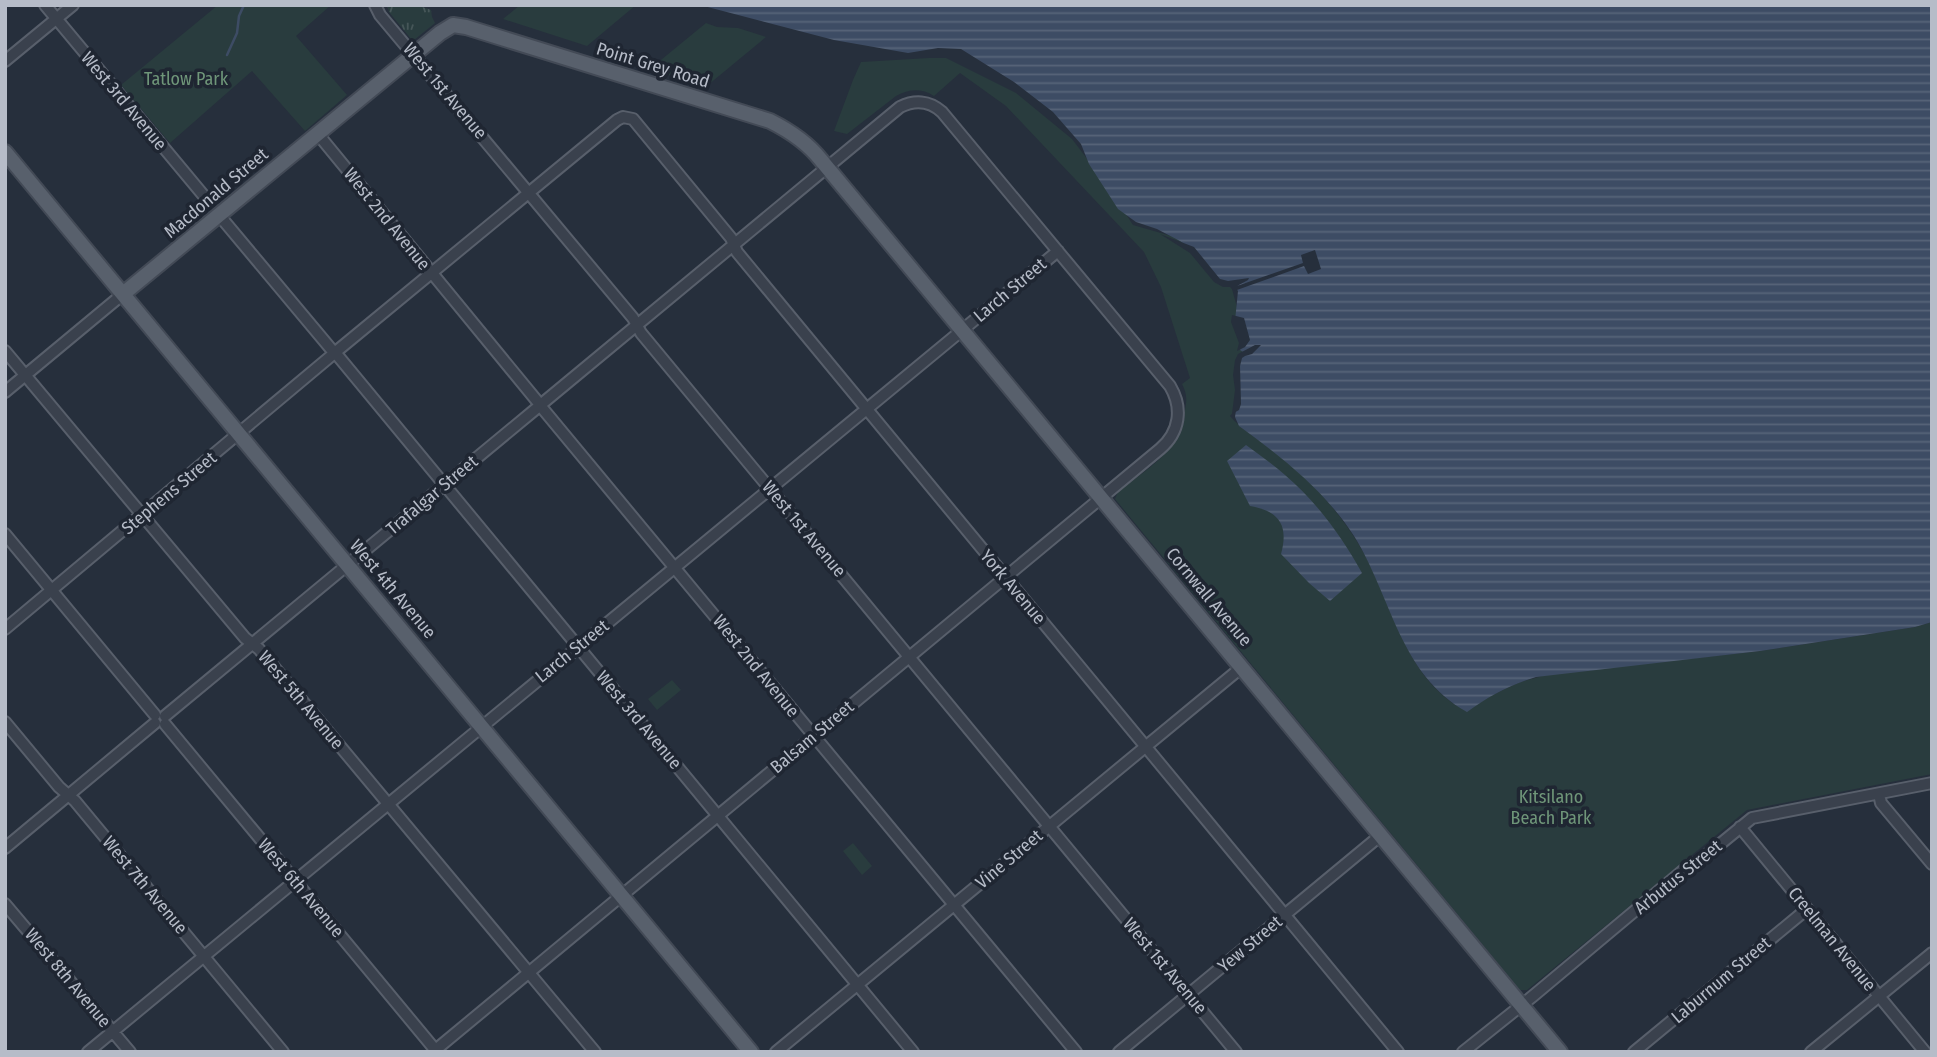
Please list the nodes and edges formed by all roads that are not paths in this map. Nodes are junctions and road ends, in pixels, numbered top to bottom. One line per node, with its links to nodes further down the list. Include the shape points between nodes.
1 (45, 5): 4 (street, West 3rd Avenue)
2 (73, 5): 4 (street)
3 (375, 5): 6 (street, West 1st Avenue)
4 (56, 19): 7 (street); 13 (street, West 3rd Avenue)
5 (453, 25): 6 (main road, Macdonald Street); 11 (main road, Point Grey Road, via 770,121 814,150)
6 (415, 55): 9 (main road, Macdonald Street); 12 (street, West 1st Avenue)
7 (5, 61)
8 (633, 119): 12 (street, Stephens Street, via 617,120); 15 (street, York Avenue)
9 (317, 134): 14 (main road, Macdonald Street); 17 (street, West 2nd Avenue)
10 (5, 152): 18 (main road, West 4th Avenue)
11 (828, 167): 15 (street, Trafalgar Street); 16 (street, Trafalgar Street, via 900,107 922,102 934,105); 20 (main road, Cornwall Avenue)
12 (529, 192): 17 (street, Stephens Street); 19 (street, West 1st Avenue)
13 (204, 196)
14 (219, 215): 18 (main road, Macdonald Street); 22 (street, West 3rd Avenue)
15 (734, 245): 19 (street, Trafalgar Street); 26 (street, York Avenue)
16 (1058, 251): 20 (street, Larch Street); 30 (street, Balsam Street, via 1177,399 1176,427 1169,440)
17 (432, 273): 22 (street, Stephens Street); 25 (street, West 2nd Avenue)
18 (123, 294): 23 (street, Macdonald Street); 27 (main road, West 4th Avenue)
19 (637, 324): 25 (street, Trafalgar Street); 29 (street, West 1st Avenue)
20 (962, 330): 26 (street, Larch Street); 30 (main road, Cornwall Avenue)
21 (5, 351): 23 (street, West 5th Avenue)
22 (335, 353): 27 (street, Stephens Street); 28 (street, West 3rd Avenue)
23 (26, 375): 24 (street, Macdonald Street); 31 (street, West 5th Avenue)
24 (5, 392)
25 (540, 405): 28 (street, Trafalgar Street); 34 (street, West 2nd Avenue)
26 (866, 408): 29 (street, Larch Street); 35 (street, York Avenue)
27 (239, 434): 31 (street, Stephens Street); 33 (main road, West 4th Avenue)
28 (444, 485): 33 (street, Trafalgar Street); 39 (street, West 3rd Avenue)
29 (770, 488): 34 (street, Larch Street); 40 (street, West 1st Avenue)
30 (1101, 498): 35 (street, Balsam Street); 41 (main road, Cornwall Avenue)
31 (142, 515): 36 (street, Stephens Street); 38 (street, West 5th Avenue)
32 (5, 534): 36 (street, West 6th Avenue)
33 (348, 565): 38 (street, Trafalgar Street); 44 (main road, West 4th Avenue)
34 (675, 566): 39 (street, Larch Street); 45 (street, West 2nd Avenue)
35 (1005, 577): 40 (street, Balsam Street); 46 (street, York Avenue)
36 (52, 590): 37 (street, Stephens Street); 42 (street, West 6th Avenue)
37 (5, 629)
38 (252, 643): 42 (street, Trafalgar Street); 50 (street, West 5th Avenue)
39 (577, 646): 44 (street, Larch Street); 51 (street, West 3rd Avenue)
40 (909, 657): 45 (street, Balsam Street); 52 (street, West 1st Avenue)
41 (1242, 667): 46 (street, Vine Street); 54 (main road, Cornwall Avenue)
42 (160, 719): 49 (street, Trafalgar Street); 57 (street, West 6th Avenue)
43 (5, 722): 49 (street, West 7th Avenue)
44 (482, 726): 50 (street, Larch Street); 58 (main road, West 4th Avenue)
45 (813, 736): 51 (street, Balsam Street); 60 (street, West 2nd Avenue)
46 (1146, 746): 52 (street, Vine Street); 62 (street, York Avenue)
47 (1932, 783): 48 (street, Arbutus Street)
48 (1879, 794): 53 (street, Arbutus Street, via 1752,818); 56 (street, via 1881,803)
49 (69, 795): 55 (street, Trafalgar Street); 64 (street, West 7th Avenue)
50 (389, 803): 57 (street, Larch Street); 65 (street, West 5th Avenue)
51 (717, 816): 58 (street, Balsam Street); 66 (street, West 3rd Avenue)
52 (1048, 827): 60 (street, Vine Street); 67 (street, West 1st Avenue)
53 (1740, 827): 61 (street, Creelman Avenue); 69 (street, Arbutus Street)
54 (1381, 835): 62 (street, Yew Street); 69 (main road, Cornwall Avenue)
55 (5, 848)
56 (1932, 864)
57 (295, 881): 64 (street, Larch Street); 71 (street, West 6th Avenue)
58 (621, 895): 65 (street, Balsam Street); 76 (main road, West 4th Avenue)
59 (5, 904): 70 (street, West 8th Avenue)
60 (954, 905): 66 (street, Vine Street); 79 (street, West 2nd Avenue)
61 (1807, 909): 68 (street, Creelman Avenue); 85 (street, Laburnum Street)
62 (1285, 915): 67 (street, Yew Street); 82 (street, York Avenue)
63 (1932, 953): 68 (street)
64 (204, 956): 70 (street, Larch Street); 74 (street, West 7th Avenue)
65 (528, 971): 71 (street, Balsam Street); 75 (street, West 5th Avenue)
66 (858, 984): 77 (street, Vine Street); 78 (street, West 3rd Avenue)
67 (1188, 994): 80 (street, Yew Street); 81 (street, West 1st Avenue)
68 (1879, 996): 86 (street); 87 (street, Creelman Avenue)
69 (1521, 1006): 83 (street, Arbutus Street); 84 (main road, Cornwall Avenue)
70 (113, 1031): 72 (street, Larch Street); 73 (street, West 8th Avenue)
71 (435, 1051)
72 (88, 1052)
73 (130, 1052)
74 (283, 1052)
75 (595, 1052)
76 (751, 1052)
77 (776, 1052)
78 (913, 1052)
79 (1076, 1052)
80 (1119, 1052)
81 (1236, 1052)
82 (1398, 1052)
83 (1463, 1052)
84 (1560, 1052)
85 (1634, 1052)
86 (1811, 1052)
87 (1925, 1052)

